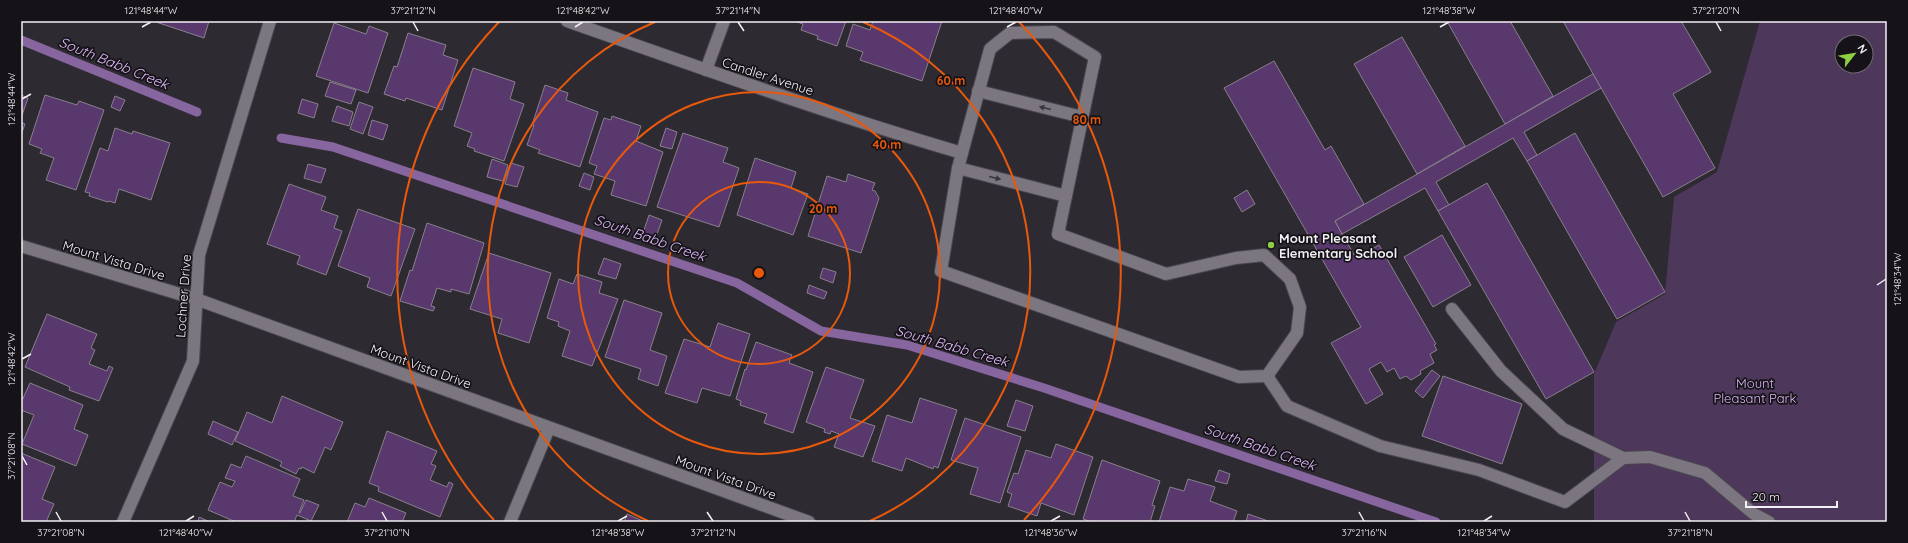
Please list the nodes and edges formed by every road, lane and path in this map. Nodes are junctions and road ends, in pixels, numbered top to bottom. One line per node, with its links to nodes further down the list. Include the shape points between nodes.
1 (270, 21): 11 (street, Lochner Drive, via 199,255)
2 (567, 21): 4 (street, Candler Avenue)
3 (724, 21): 4 (street)
4 (706, 70): 7 (street, Candler Avenue, via 898,134)
5 (978, 91): 6 (street, one-way to 5); 6 (street, via 990,49 1010,33 1054,32 1095,57); 7 (street)
6 (1082, 117): 9 (street)
7 (962, 152): 8 (street)
8 (958, 168): 9 (street, one-way to 9); 13 (street, via 941,270 1239,377)
9 (1066, 196): 13 (street, via 1058,234 1166,274 1264,254 1290,279 1300,307 1298,333)
10 (21, 246): 11 (street, Mount Vista Drive)
11 (196, 299): 14 (street, Mount Vista Drive); 16 (street, Lochner Drive, via 193,360)
12 (1452, 309): 15 (street, via 1501,371 1563,429)
13 (1267, 376): 15 (street, via 1287,406 1380,446 1479,470 1565,502)
14 (549, 428): 17 (street); 18 (street, Mount Vista Drive)
15 (1623, 458): 19 (street, via 1650,457 1705,473 1754,514)
16 (123, 522)
17 (510, 522)
18 (809, 522)
19 (1769, 522)

